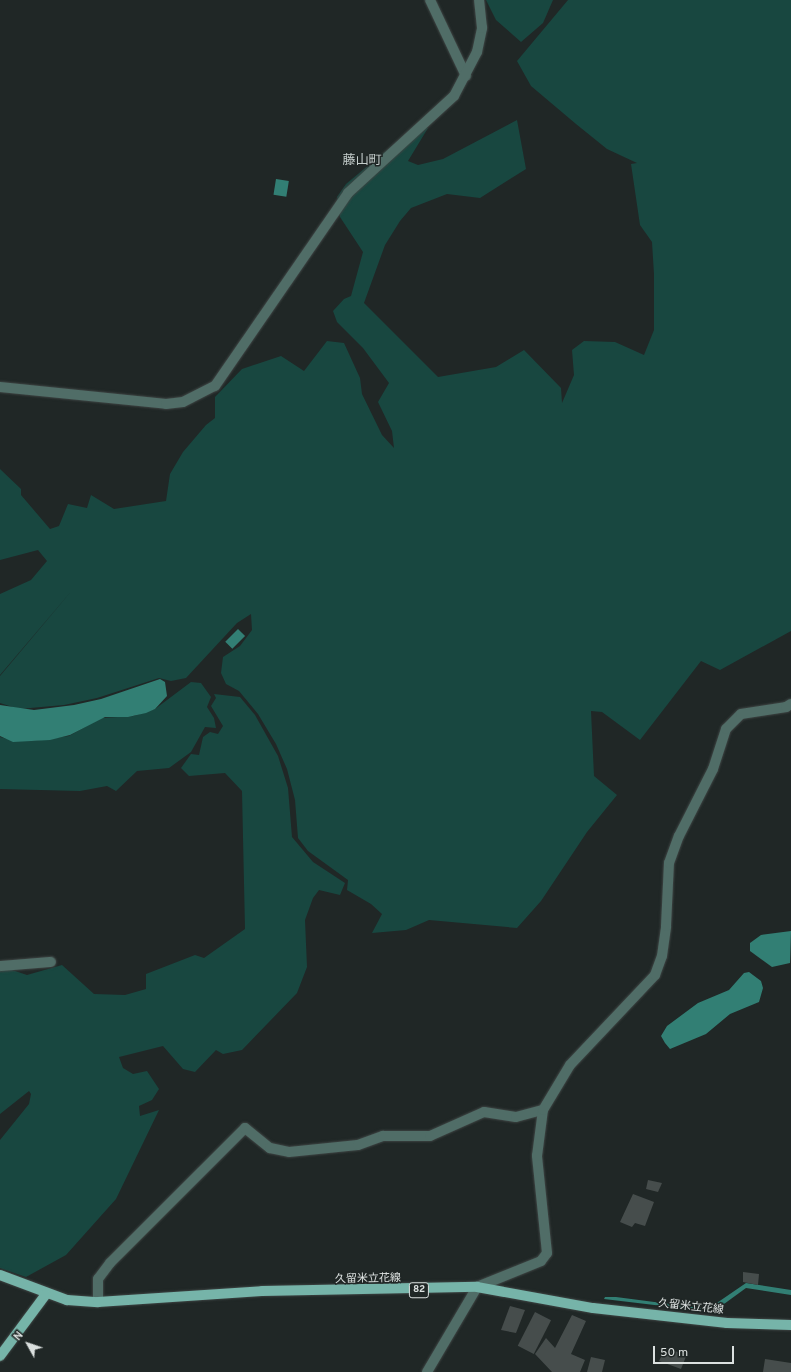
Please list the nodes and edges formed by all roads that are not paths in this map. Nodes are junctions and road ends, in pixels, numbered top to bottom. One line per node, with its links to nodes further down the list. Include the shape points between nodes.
1 (430, 0): 3 (street)
2 (479, 0): 3 (street, via 482,28 477,52)
3 (466, 76): 4 (street, via 454,96 348,193 227,372 210,390 183,402 166,404)
4 (0, 387)
5 (789, 708): 8 (street, via 741,714 726,729 713,769 679,836 669,863 666,926 662,956 655,975 570,1064)
6 (51, 962): 7 (street, via 6,963)
7 (0, 966)
8 (543, 1110): 10 (street, via 537,1156 547,1253 541,1261); 12 (street, via 516,1117 484,1112 430,1136 383,1136 358,1145 289,1152 270,1148 245,1128 110,1263 98,1279)
9 (0, 1275): 11 (main road, 久留米立花線)
10 (477, 1287): 12 (main road, 久留米立花線 / 82, via 262,1291); 13 (main road, 久留米立花線 / 82, via 593,1308 728,1323); 15 (street)
11 (46, 1294): 12 (main road, 久留米立花線 / 82, via 67,1300); 14 (main road)
12 (98, 1302)
13 (791, 1325)
14 (0, 1356)
15 (427, 1372)

